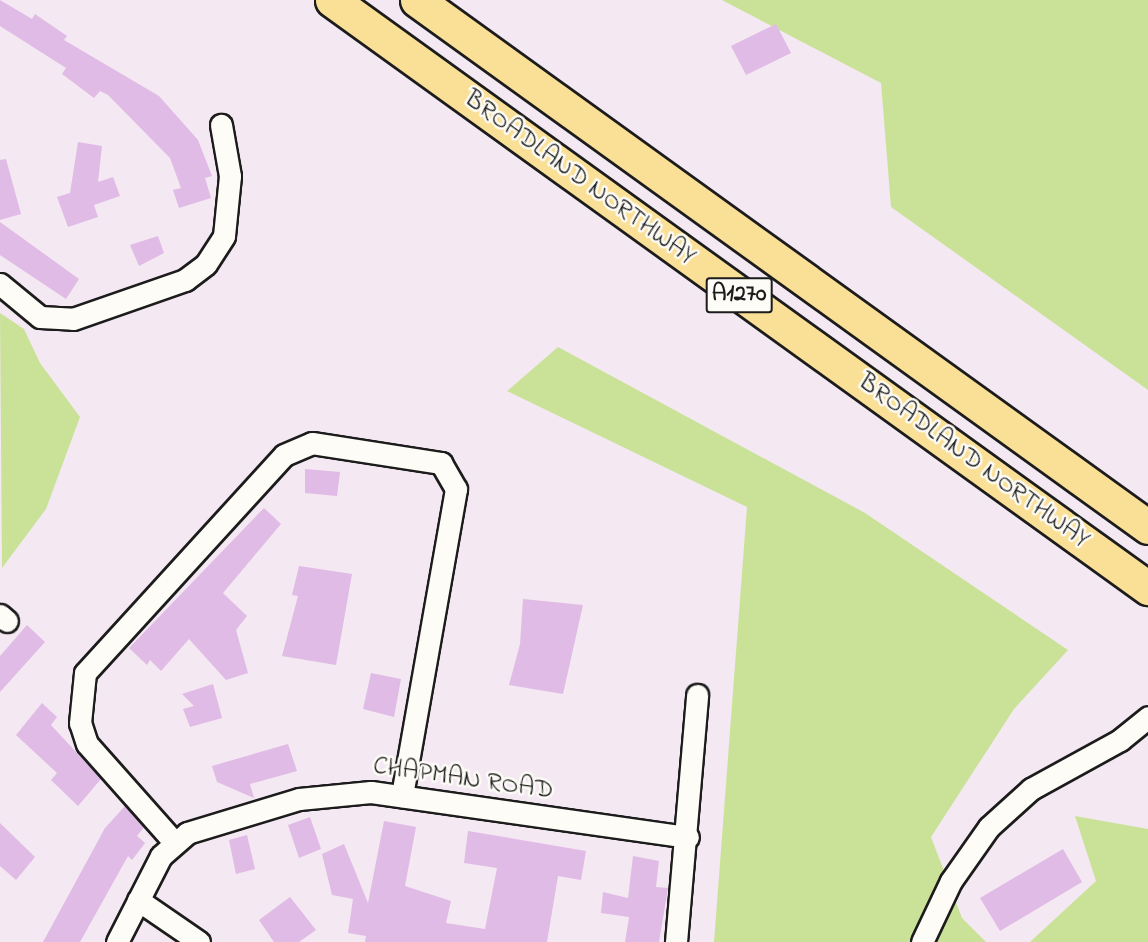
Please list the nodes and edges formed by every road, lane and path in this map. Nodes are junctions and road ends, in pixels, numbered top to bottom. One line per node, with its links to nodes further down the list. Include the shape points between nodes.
1 (332, 0): 6 (highway, BROADLAND NORTHWAY / A1270)
2 (417, 0): 5 (highway, BROADLAND NORTHWAY / A1270)
3 (221, 125): 4 (street, via 230,176 224,236 206,264 185,280 73,319 40,317)
4 (0, 284)
5 (1148, 526)
6 (1148, 588)
7 (697, 695): 10 (street)
8 (1148, 717): 16 (street, via 1120,740 1031,789 989,827 951,881)
9 (402, 796): 10 (street, CHAPMAN ROAD); 11 (street, CHAPMAN ROAD, via 371,792 299,799 187,833); 11 (street, via 456,489 441,463 312,443 284,455 86,673 80,723 87,744)
10 (688, 837): 15 (street)
11 (175, 843): 12 (street, CHAPMAN ROAD, via 160,856)
12 (138, 900): 13 (street, CHAPMAN ROAD); 14 (street)
13 (117, 942)
14 (199, 942)
15 (676, 942)
16 (922, 942)

